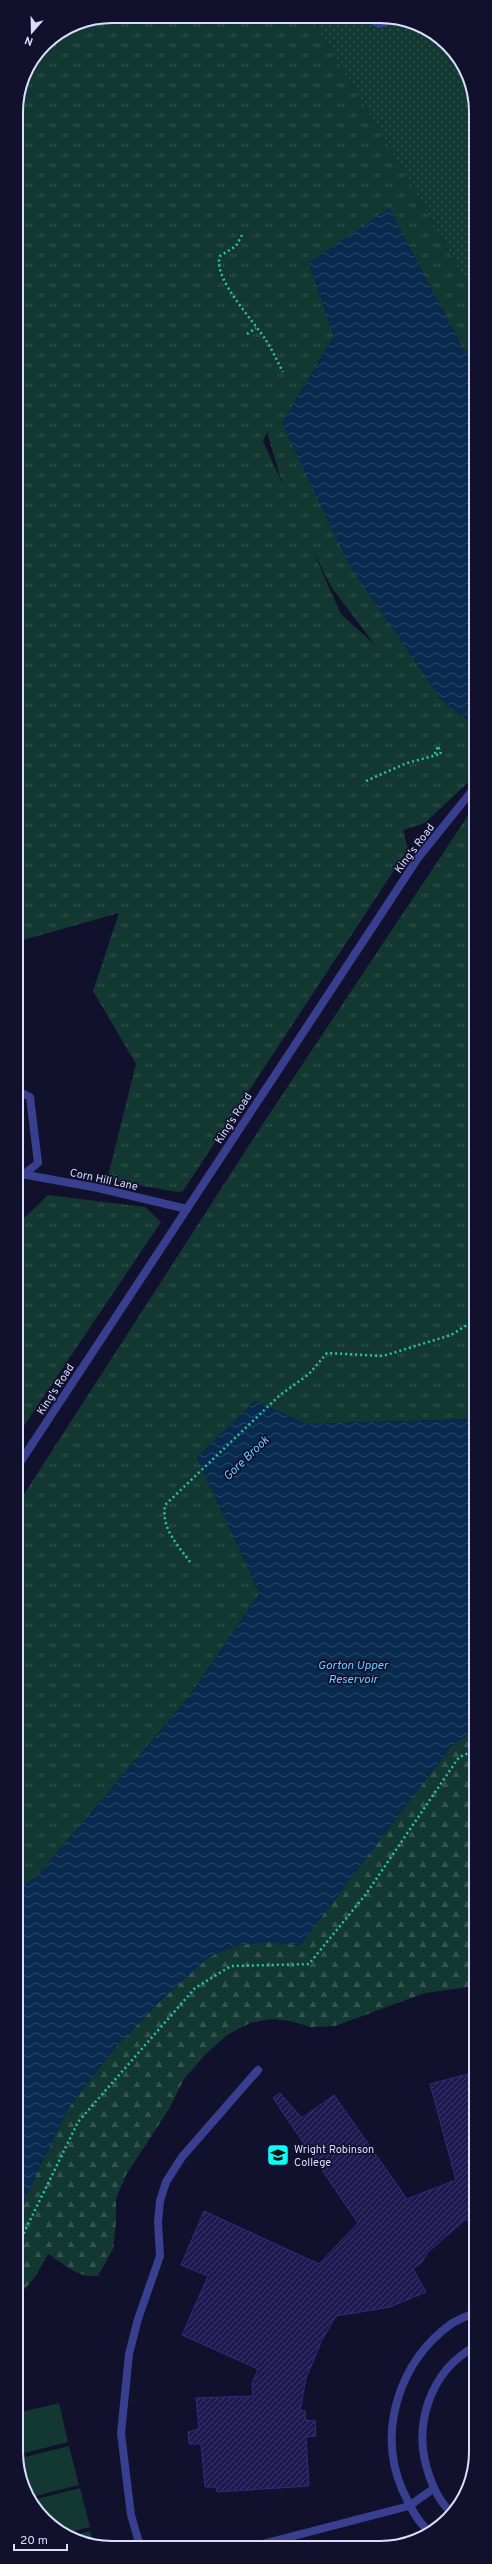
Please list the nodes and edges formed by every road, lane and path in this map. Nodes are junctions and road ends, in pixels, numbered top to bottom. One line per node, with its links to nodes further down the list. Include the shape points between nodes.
1 (242, 235): 2 (path, via 236,246 220,256 219,268)
2 (256, 328): 3 (path); 4 (path, via 268,343)
3 (247, 334)
4 (283, 372)
5 (434, 756): 6 (path, via 392,769)
6 (366, 781)
7 (469, 794): 11 (street, King's Road, via 418,858)
8 (23, 1094): 9 (street, via 30,1097 38,1163)
9 (23, 1172)
10 (23, 1175): 11 (street, Corn Hill Lane, via 98,1188)
11 (187, 1209): 13 (street, King's Road)
12 (469, 1324): 14 (path, via 451,1335 383,1356 327,1353 309,1374 280,1395 165,1505 163,1517 171,1536)
13 (23, 1455)
14 (190, 1562)
15 (469, 1753): 17 (path, via 458,1757 366,1894 309,1964 231,1966 195,1988 78,2122)
16 (258, 2070): 24 (street, via 182,2157 166,2182 160,2201 160,2256 138,2319 130,2354 122,2433 132,2516)
17 (23, 2235)
18 (469, 2316): 21 (street, via 452,2324 427,2345 408,2373 395,2408 391,2442 397,2476)
19 (469, 2351): 20 (street, via 452,2363 434,2387 426,2405 421,2429 423,2458)
20 (433, 2489): 21 (street); 22 (street)
21 (409, 2506): 23 (street); 25 (street)
22 (449, 2509)
23 (426, 2528)
24 (139, 2541)
25 (274, 2541)

